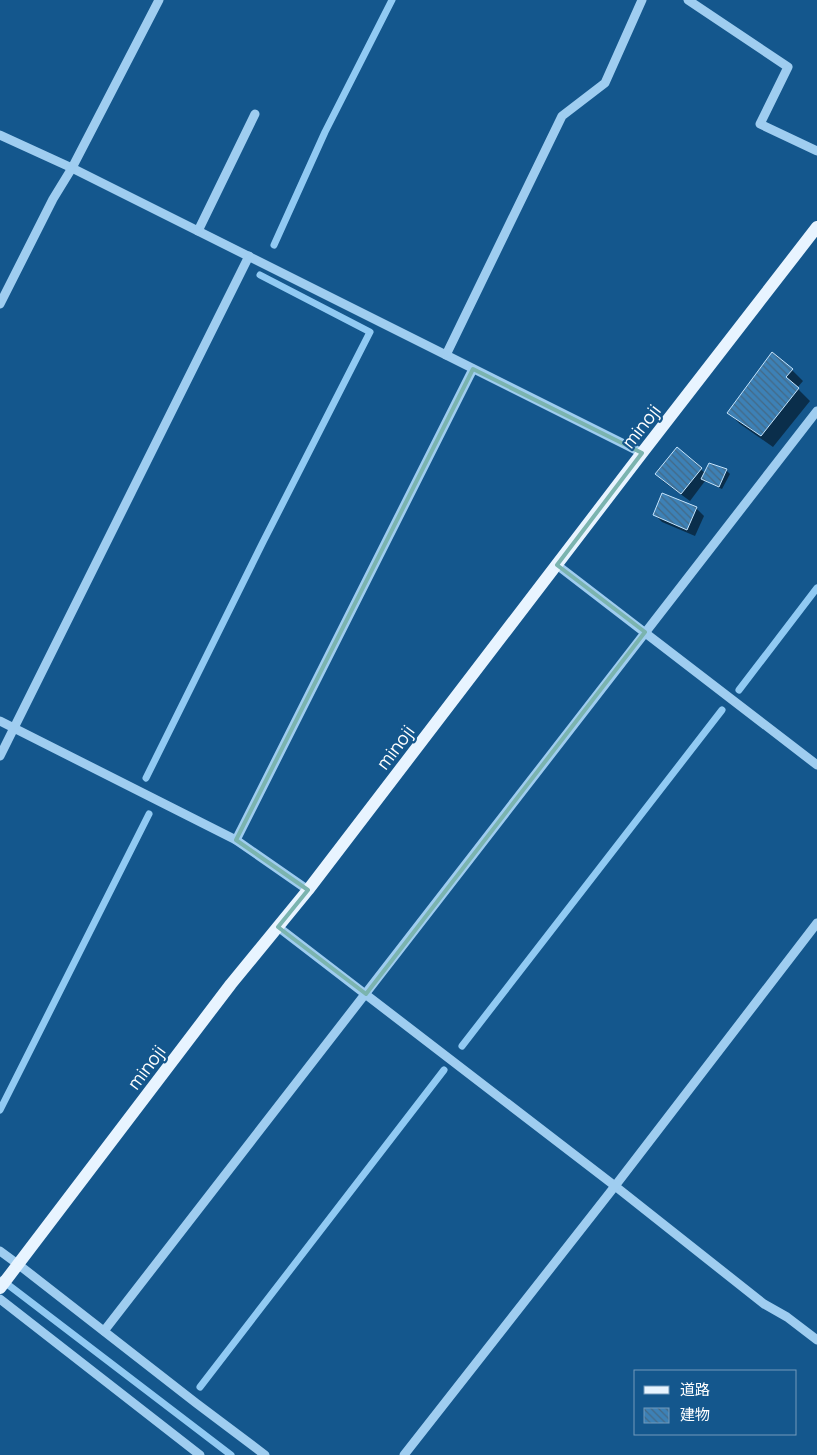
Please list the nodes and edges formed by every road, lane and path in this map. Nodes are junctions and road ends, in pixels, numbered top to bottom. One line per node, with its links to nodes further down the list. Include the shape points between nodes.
1 (159, 0): 7 (street)
2 (642, 0): 12 (street, via 605,82 562,116)
3 (688, 0): 6 (street, via 788,67 760,124)
4 (255, 114): 9 (street)
5 (0, 135): 7 (street)
6 (817, 151)
7 (72, 168): 9 (street); 11 (street)
8 (817, 227): 15 (main road, minoji)
9 (198, 231): 10 (street)
10 (249, 256): 12 (street); 19 (street)
11 (0, 304)
12 (446, 355): 13 (street)
13 (473, 369): 15 (street); 22 (street)
14 (817, 411): 17 (street)
15 (642, 453): 16 (main road, minoji)
16 (557, 565): 17 (street); 23 (main road, minoji)
17 (646, 632): 21 (street); 26 (street)
18 (0, 721): 19 (street)
19 (14, 729): 20 (street); 22 (street)
20 (0, 756)
21 (817, 765)
22 (236, 840): 23 (street)
23 (308, 890): 25 (main road, minoji)
24 (817, 923): 27 (street)
25 (278, 927): 26 (street); 29 (main road, minoji, via 231,984)
26 (366, 994): 27 (street); 32 (street)
27 (615, 1186): 33 (street, via 764,1304); 36 (street)
28 (0, 1252): 29 (street)
29 (15, 1269): 30 (main road, minoji); 32 (street)
30 (0, 1288)
31 (0, 1300): 34 (street)
32 (104, 1331): 35 (street)
33 (817, 1340)
34 (200, 1455)
35 (265, 1455)
36 (404, 1455)

